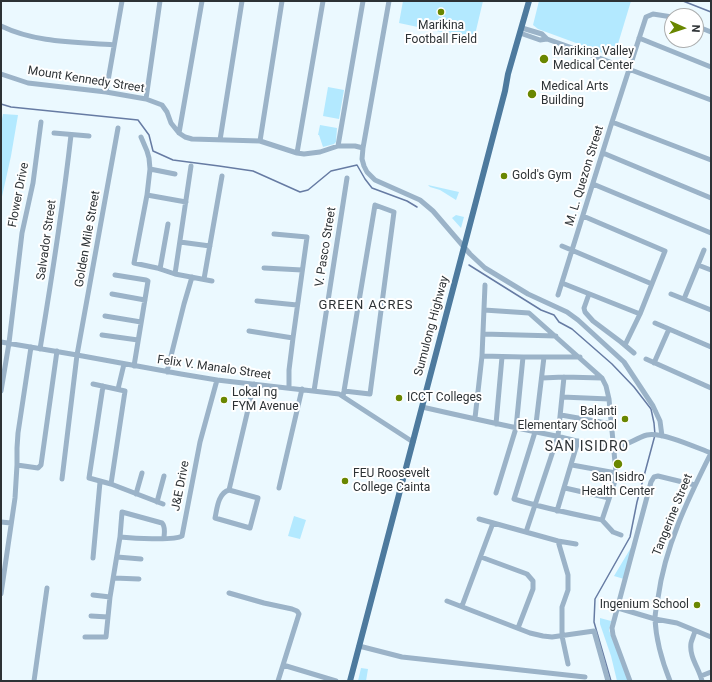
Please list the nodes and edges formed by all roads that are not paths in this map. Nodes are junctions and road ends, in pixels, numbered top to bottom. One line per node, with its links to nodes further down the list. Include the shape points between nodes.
1 (122, 1): 14 (street)
2 (160, 1): 19 (street)
3 (202, 1): 25 (street)
4 (242, 1): 29 (street)
5 (282, 1): 30 (street)
6 (323, 1): 33 (street)
7 (363, 1): 31 (street)
8 (389, 1): 32 (street)
9 (529, 1): 12 (main road, Sumulong Highway)
10 (664, 16): 13 (street, M. L. Quezon Street, via 653,14 646,17)
11 (1, 26): 14 (street, via 24,35 46,39)
12 (521, 30): 16 (street, via 540,40 547,39); 52 (main road, Sumulong Highway)
13 (640, 38): 15 (street); 16 (street, M. L. Quezon Street)
14 (114, 45): 18 (street)
15 (711, 67)
16 (629, 69): 20 (street); 22 (street, M. L. Quezon Street)
17 (1, 74): 18 (street, Mount Kennedy Street, via 28,83)
18 (106, 92): 19 (street, Mount Kennedy Street)
19 (146, 99): 25 (street, Mount Kennedy Street, via 162,105)
20 (711, 100)
21 (41, 122): 90 (street, Flower Drive, via 20,245)
22 (612, 122): 34 (street, M. L. Quezon Street); 35 (street)
23 (118, 128): 97 (street, Golden Mile Street)
24 (54, 133): 26 (street)
25 (179, 133): 29 (street, via 192,139)
26 (71, 135): 27 (street); 94 (street, Salvador Street)
27 (88, 136)
28 (142, 137): 37 (street, via 148,151)
29 (220, 140): 30 (street)
30 (260, 141): 33 (street)
31 (338, 146): 32 (street); 33 (street, via 320,152)
32 (363, 148): 52 (street, via 362,159 367,172 375,180 420,200)
33 (297, 153)
34 (603, 153): 41 (street, M. L. Quezon Street); 43 (street)
35 (711, 160)
36 (191, 166): 44 (street)
37 (150, 169): 38 (street); 42 (street)
38 (175, 174)
39 (222, 176): 50 (street)
40 (346, 178): 121 (street, V. Pasco Street)
41 (593, 184): 45 (street, M. L. Quezon Street); 47 (street)
42 (146, 195): 44 (street); 57 (street, via 134,263)
43 (711, 198)
44 (186, 202): 49 (street)
45 (583, 216): 54 (street, M. L. Quezon Street); 66 (street, via 665,251)
46 (168, 224): 57 (street)
47 (711, 233)
48 (274, 234): 58 (street, via 307,237)
49 (180, 242): 50 (street); 60 (street)
50 (210, 246): 63 (street)
51 (562, 246): 54 (street)
52 (463, 249): 126 (main road, Sumulong Highway); 134 (street, via 485,268 528,294 567,312 624,362 653,406 660,421)
53 (704, 250): 55 (street)
54 (573, 251): 65 (street, M. L. Quezon Street); 66 (street)
55 (698, 265): 59 (street); 72 (street)
56 (264, 268): 58 (street)
57 (160, 269): 60 (street)
58 (302, 270): 75 (street)
59 (711, 270)
60 (175, 274): 62 (street)
61 (115, 275): 73 (street, via 148,281)
62 (192, 277): 63 (street); 108 (street)
63 (204, 279): 64 (street)
64 (212, 281)
65 (562, 283): 69 (street); 71 (street, M. L. Quezon Street)
66 (652, 284): 78 (street)
67 (485, 285): 76 (street)
68 (112, 294): 73 (street)
69 (589, 294): 78 (street); 91 (street, via 585,312)
70 (671, 294): 72 (street)
71 (558, 295)
72 (684, 299): 77 (street)
73 (144, 300): 80 (street)
74 (257, 300): 75 (street)
75 (297, 305): 87 (street)
76 (484, 310): 84 (street); 86 (street, via 529,312)
77 (711, 310)
78 (640, 314): 91 (street)
79 (105, 316): 80 (street)
80 (141, 322): 88 (street)
81 (655, 323): 82 (street)
82 (669, 329): 93 (street); 104 (street)
83 (249, 331): 87 (street)
84 (483, 334): 86 (street); 98 (street)
85 (102, 335): 88 (street)
86 (556, 336): 102 (street)
87 (293, 338): 117 (street)
88 (138, 340): 107 (street)
89 (1, 342): 90 (street, Felix V. Manalo Street)
90 (9, 344): 92 (street, Felix V. Manalo Street); 105 (street, Flower Drive)
91 (625, 345): 96 (street)
92 (31, 347): 94 (street, Felix V. Manalo Street); 139 (street, via 18,433)
93 (711, 347)
94 (40, 349): 95 (street, Felix V. Manalo Street)
95 (57, 351): 97 (street, Felix V. Manalo Street); 139 (street, via 41,465 38,468)
96 (634, 353)
97 (77, 355): 106 (street, Felix V. Manalo Street); 144 (street, Golden Mile Street)
98 (482, 356): 99 (street); 128 (street)
99 (502, 357): 100 (street); 129 (street)
100 (523, 357): 101 (street); 131 (street)
101 (544, 357): 102 (street); 110 (street)
102 (580, 357): 111 (street)
103 (646, 359): 104 (street)
104 (654, 363): 118 (street)
105 (3, 364): 113 (street, Flower Drive)
106 (124, 364): 107 (street, Felix V. Manalo Street); 119 (street)
107 (134, 366): 108 (street, Felix V. Manalo Street)
108 (167, 372): 112 (street, Felix V. Manalo Street)
109 (564, 377): 110 (street); 111 (street); 124 (street)
110 (542, 378): 132 (street)
111 (602, 378): 125 (street)
112 (217, 380): 115 (street, Felix V. Manalo Street); 166 (street, J&E Drive, via 200,442 182,536)
113 (2, 382): 122 (street, Flower Drive)
114 (93, 384): 116 (street)
115 (254, 384): 117 (street, Felix V. Manalo Street); 150 (street)
116 (103, 386): 119 (street); 145 (street, via 89,478)
117 (289, 388): 120 (street, Felix V. Manalo Street)
118 (711, 388)
119 (118, 389): 146 (street, via 125,391)
120 (302, 389): 121 (street, Felix V. Manalo Street); 148 (street)
121 (314, 390): 123 (street, Felix V. Manalo Street)
122 (1, 391)
123 (344, 393): 123 (street, via 375,205 394,212 370,394); 136 (street, Felix V. Manalo Street)
124 (562, 397): 125 (street); 127 (street)
125 (609, 399): 130 (street)
126 (422, 407): 128 (street); 136 (main road, Sumulong Highway)
127 (561, 415): 130 (street); 133 (street)
128 (475, 418): 129 (street)
129 (496, 424): 131 (street)
130 (612, 424): 137 (street)
131 (516, 428): 132 (street); 151 (street)
132 (535, 432): 133 (street); 156 (street, via 514,499)
133 (558, 436): 135 (street); 156 (street)
134 (662, 436): 137 (street, via 648,435); 138 (street)
135 (578, 441): 137 (street); 140 (street)
136 (413, 442): 192 (main road, Sumulong Highway)
137 (614, 447): 142 (street)
138 (711, 453): 147 (street, Tangerine Street)
139 (17, 465): 161 (street)
140 (572, 465): 142 (street); 149 (street)
141 (142, 473): 152 (street)
142 (616, 473): 153 (street)
143 (164, 476): 154 (street)
144 (62, 479)
145 (100, 482): 146 (street); 171 (street)
146 (111, 484): 152 (street)
147 (695, 486): 183 (street, via 654,477); 186 (street, Tangerine Street, via 667,554)
148 (279, 488)
149 (565, 488): 153 (street); 157 (street)
150 (229, 490): 150 (street, via 220,497 215,518 250,528 258,498)
151 (496, 493)
152 (136, 494): 154 (street)
153 (609, 498): 159 (street)
154 (157, 502): 155 (street)
155 (163, 504)
156 (535, 506): 157 (street); 163 (street)
157 (557, 511): 159 (street)
158 (479, 518): 162 (street)
159 (602, 520): 164 (street, via 613,532)
160 (1, 522): 161 (street)
161 (11, 523): 173 (street)
162 (493, 523): 163 (street); 170 (street)
163 (526, 532): 167 (street)
164 (621, 536)
165 (120, 537): 166 (street, J&E Drive); 166 (street, via 123,512 162,523); 169 (street)
166 (164, 538)
167 (558, 541): 168 (street); 189 (street, via 568,576 568,590 562,606)
168 (576, 544)
169 (117, 557): 172 (street); 174 (street)
170 (481, 557): 182 (street); 187 (street, via 527,574 532,581 533,589)
171 (93, 558)
172 (141, 559)
173 (3, 562): 178 (street)
174 (114, 578): 175 (street); 180 (street)
175 (139, 579)
176 (47, 588): 198 (street)
177 (229, 593): 194 (street, via 292,609 299,614)
178 (1, 594)
179 (93, 595): 180 (street)
180 (110, 597): 185 (street)
181 (447, 600): 182 (street)
182 (462, 606): 187 (street)
183 (618, 608): 186 (street); 203 (street, via 612,628 613,635)
184 (91, 616): 185 (street)
185 (108, 618): 190 (street, via 106,637)
186 (655, 619): 188 (street, via 677,623); 204 (street, Tangerine Street, via 659,650)
187 (518, 628): 189 (street, via 543,636)
188 (695, 631): 191 (street); 197 (street, via 691,652)
189 (562, 636): 193 (street); 202 (street, via 594,631)
190 (85, 637)
191 (711, 637)
192 (359, 646): 196 (street, via 402,657); 201 (main road, Sumulong Highway)
193 (568, 664)
194 (283, 665): 199 (street); 200 (street)
195 (711, 672): 197 (street)
196 (585, 677)
197 (701, 679)
198 (34, 681)
199 (278, 681)
200 (336, 681)
201 (350, 681)
202 (608, 681)
203 (630, 681)
204 (670, 681)

